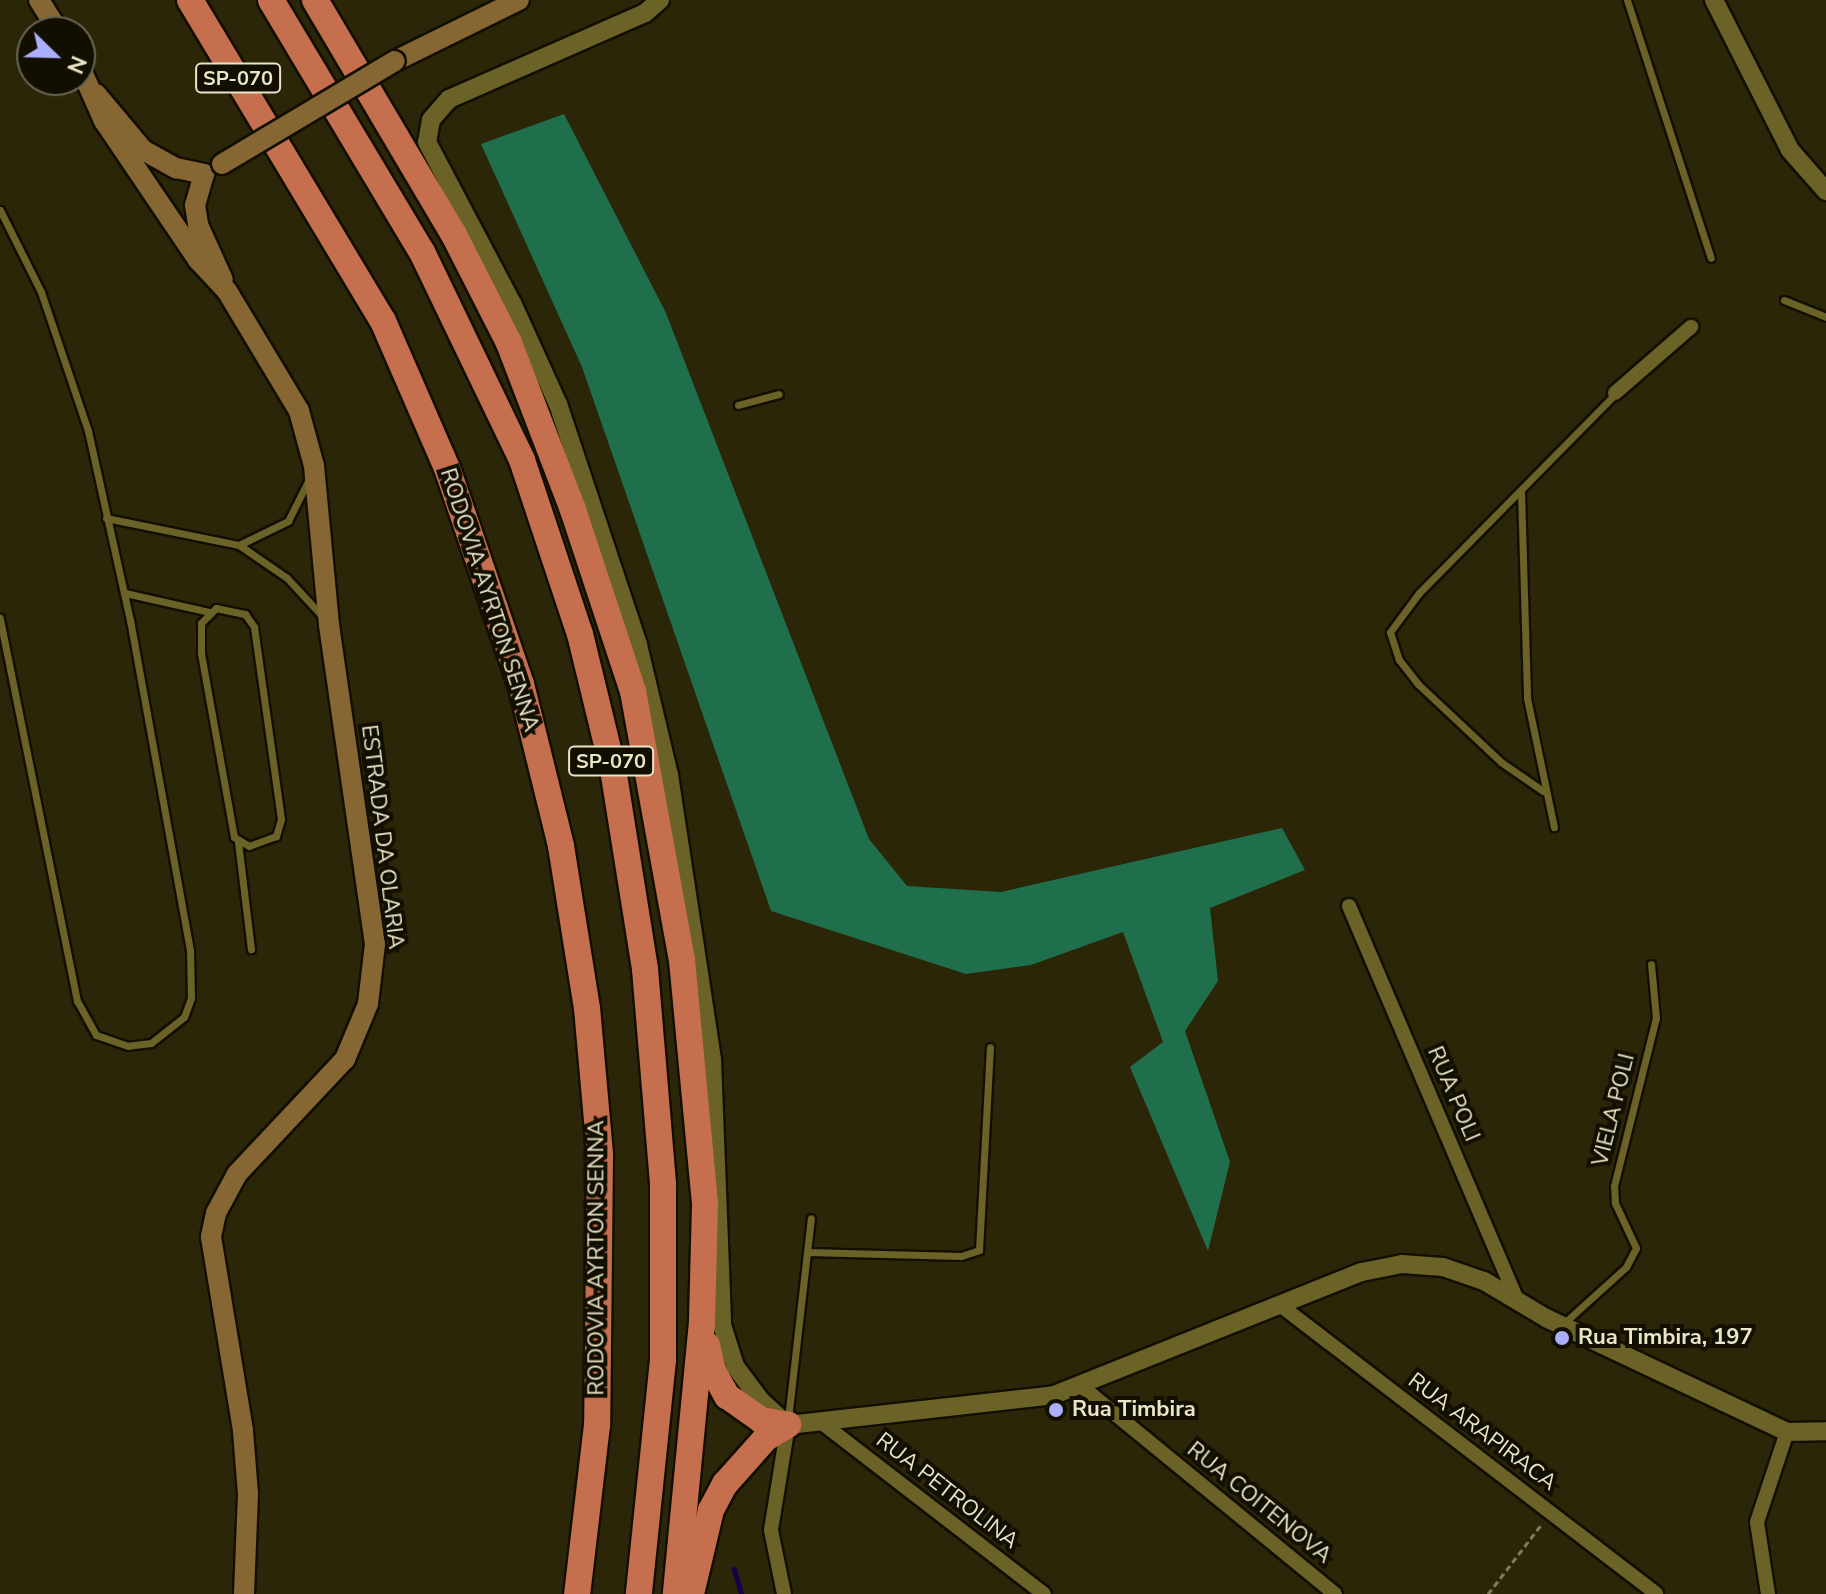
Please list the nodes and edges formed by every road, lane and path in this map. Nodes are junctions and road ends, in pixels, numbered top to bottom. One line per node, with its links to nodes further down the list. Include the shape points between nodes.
1 (190, 0): 50 (highway, RODOVIA AYRTON SENNA / SP-070, via 383,321 447,468 521,684 561,846 587,1008 600,1155 597,1425)
2 (271, 0): 51 (highway, SP-070, via 422,252 522,460 580,634 613,769 645,969 663,1185 663,1360)
3 (315, 0): 9 (highway)
4 (326, 0): 9 (highway)
5 (519, 0): 11 (main road, bridge, via 395,61)
6 (660, 0): 45 (street, via 645,13 449,99 431,120 427,142 513,305 558,404 638,645 669,775 712,1060 722,1325 735,1366)
7 (1627, 0): 14 (lane)
8 (1714, 0): 12 (street, via 1790,150)
9 (349, 54): 41 (highway, via 453,233 509,343 573,510 633,691 682,960 702,1144)
10 (96, 94): 11 (main road, ESTRADA DA OLARIA, via 143,150 176,168); 15 (main road, ESTRADA DA OLARIA, via 104,121 198,260)
11 (213, 169): 15 (main road, ESTRADA DA OLARIA, via 195,205 198,225)
12 (1826, 191)
13 (0, 210): 24 (lane, via 41,292 74,389)
14 (1711, 258)
15 (227, 291): 22 (main road, ESTRADA DA OLARIA, via 299,411)
16 (1784, 300): 17 (lane)
17 (1826, 317)
18 (1691, 327): 19 (street)
19 (1615, 393): 23 (lane)
20 (779, 394): 21 (lane)
21 (738, 405)
22 (314, 466): 25 (lane, via 288,521); 29 (main road, ESTRADA DA OLARIA)
23 (1521, 492): 30 (lane, via 1527,698); 30 (lane, via 1419,593 1390,632 1399,660 1418,684 1501,762)
24 (106, 518): 25 (lane); 26 (lane)
25 (239, 545): 29 (lane, via 287,578)
26 (125, 593): 27 (lane); 28 (lane, via 190,950 191,998 184,1017 151,1043 128,1046 96,1035 77,1001)
27 (209, 612): 32 (lane, via 201,623 201,653 229,819); 32 (lane, via 235,611 254,627 281,819 270,841 249,846)
28 (0, 618)
29 (329, 625): 49 (main road, ESTRADA DA OLARIA, via 375,944 373,982 362,1027 345,1059 237,1174 216,1213 211,1237 243,1431)
30 (1543, 791): 31 (lane)
31 (1554, 827)
32 (238, 842): 34 (lane)
33 (1349, 906): 39 (street, RUA POLI)
34 (251, 949)
35 (1651, 964): 42 (lane, VIELA POLI, via 1656,1018 1614,1186 1615,1203 1636,1248 1626,1267)
36 (990, 1047): 38 (lane, via 979,1250 961,1256)
37 (811, 1218): 38 (lane)
38 (807, 1252): 45 (lane)
39 (1517, 1300): 40 (street, via 1443,1267 1402,1264 1362,1272); 42 (street)
40 (1280, 1305): 43 (street); 48 (street, RUA ARAPIRACA)
41 (702, 1322): 45 (highway, via 720,1388 761,1420); 52 (highway)
42 (1562, 1325): 47 (street)
43 (1081, 1386): 44 (street, via 1054,1395); 56 (street, RUA COITENOVA)
44 (822, 1423): 45 (street); 55 (street, RUA PETROLINA)
45 (788, 1425): 53 (highway, via 766,1438 725,1484 711,1510); 54 (street, via 771,1530)
46 (1826, 1431): 47 (street)
47 (1787, 1432): 59 (street, via 1757,1522)
48 (1551, 1513): 57 (path); 58 (street, RUA ARAPIRACA)
49 (244, 1594)
50 (577, 1594)
51 (639, 1594)
52 (676, 1594)
53 (691, 1594)
54 (784, 1594)
55 (1044, 1594)
56 (1335, 1594)
57 (1488, 1594)
58 (1656, 1594)
59 (1768, 1594)

